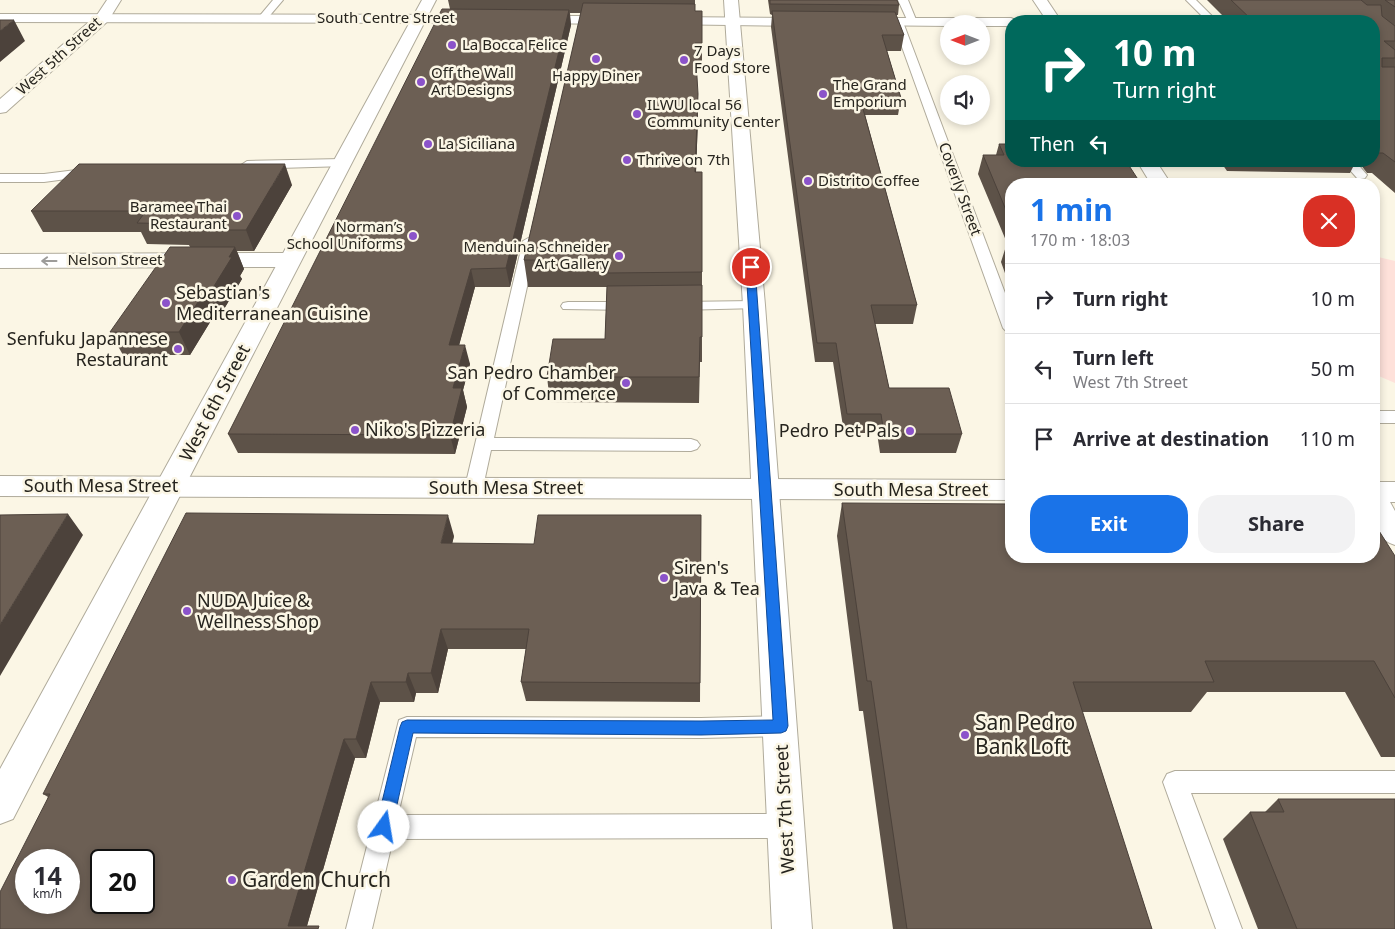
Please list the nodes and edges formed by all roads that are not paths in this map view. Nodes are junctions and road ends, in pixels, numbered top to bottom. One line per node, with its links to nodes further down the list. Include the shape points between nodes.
1 (114, 0): 11 (street, West 5th Street)
2 (278, 0): 12 (lane)
3 (903, 0): 19 (lane, Coverly Street)
4 (1040, 0): 8 (street)
5 (1191, 0): 9 (lane)
6 (424, 9): 12 (street, South Centre Street); 13 (street, South Centre Street); 22 (street, West 6th Street)
7 (731, 10): 16 (street); 17 (street); 33 (street, West 7th Street)
8 (1050, 15)
9 (1206, 15)
10 (0, 18): 11 (street, South Centre Street)
11 (103, 18): 12 (street, South Centre Street); 21 (street, West 5th Street)
12 (263, 18)
13 (485, 19)
14 (523, 20): 15 (street, via 578,25)
15 (627, 20)
16 (646, 21)
17 (820, 22)
18 (849, 22): 19 (street)
19 (905, 22): 20 (street); 37 (lane, Coverly Street)
20 (1005, 22)
21 (0, 108)
22 (342, 163): 23 (lane); 31 (street, West 6th Street)
23 (238, 165)
24 (1150, 167): 29 (street)
25 (1354, 167): 27 (lane)
26 (103, 171): 28 (lane, via 44,178)
27 (1361, 175)
28 (0, 178)
29 (1157, 178)
30 (532, 232): 40 (lane)
31 (290, 260): 32 (street, Nelson Street, one-way to 32); 43 (street, West 6th Street)
32 (0, 261)
33 (754, 305): 36 (lane); 45 (street, West 7th Street)
34 (568, 306): 35 (lane)
35 (646, 306)
36 (666, 306)
37 (1005, 311)
38 (1380, 416): 39 (lane)
39 (1395, 417)
40 (484, 444): 41 (lane); 44 (lane)
41 (691, 444)
42 (0, 486): 43 (street, South Mesa Street)
43 (171, 486): 44 (street, South Mesa Street); 53 (street, West 6th Street)
44 (474, 487): 45 (street, South Mesa Street)
45 (765, 490): 46 (street, South Mesa Street); 51 (street, West 7th Street)
46 (1005, 490)
47 (1380, 492): 48 (street)
48 (1395, 492)
49 (1380, 511): 50 (street)
50 (1395, 534)
51 (781, 726): 54 (street, West 7th Street); 55 (lane, via 407,727)
52 (1395, 782): 58 (lane, via 1175,782)
53 (0, 806)
54 (786, 826): 55 (lane); 57 (street, West 7th Street)
55 (384, 827): 56 (lane)
56 (359, 929)
57 (792, 929)
58 (1229, 929)

